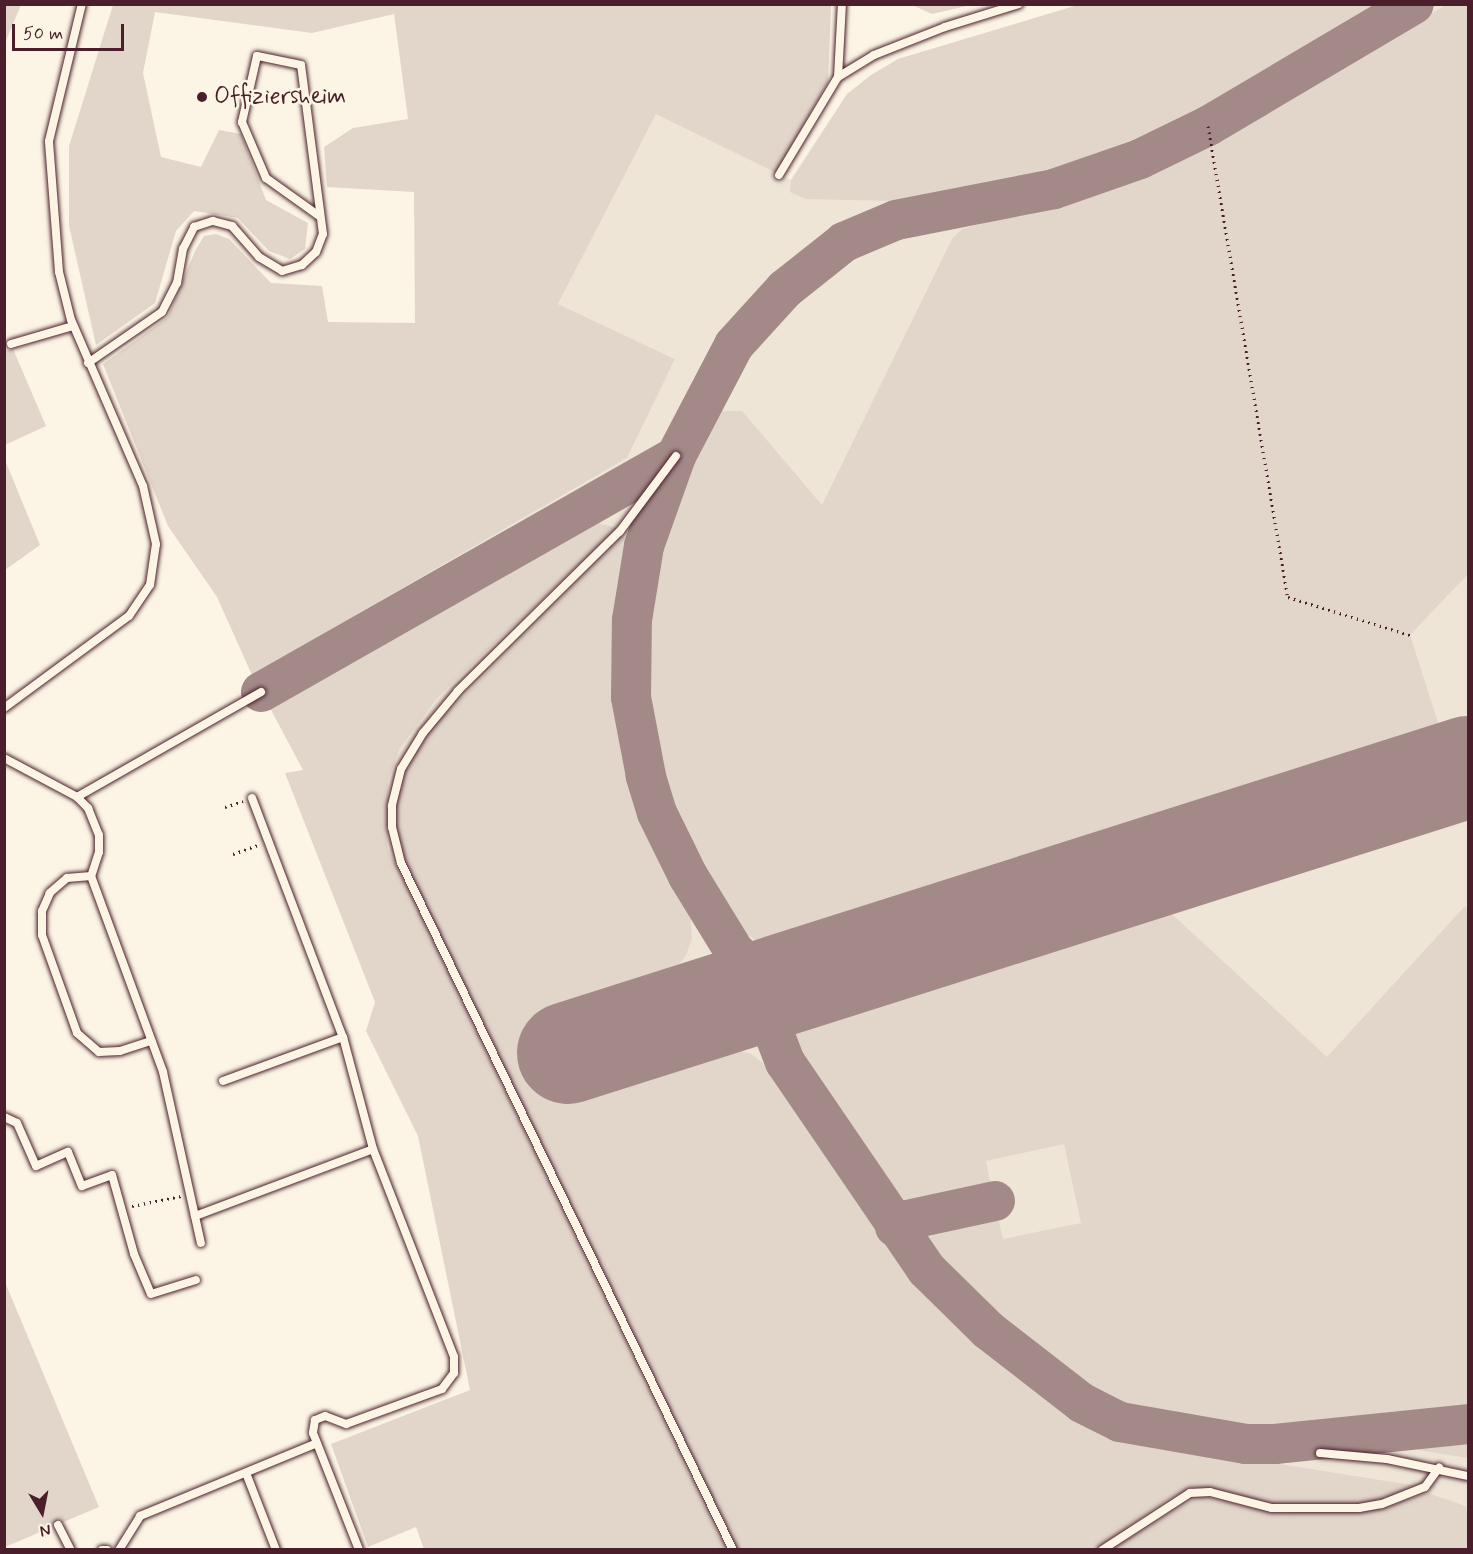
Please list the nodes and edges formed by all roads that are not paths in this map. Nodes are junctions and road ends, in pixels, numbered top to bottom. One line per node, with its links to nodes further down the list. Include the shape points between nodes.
1 (82, 4): 7 (lane, via 49,141 59,272)
2 (842, 4): 4 (lane)
3 (1019, 4): 4 (lane, via 874,55)
4 (838, 77): 5 (lane)
5 (779, 175)
6 (319, 216): 6 (lane, via 301,65 257,56 242,122 266,178); 9 (lane, via 323,234 316,252 302,265 282,271 259,257 232,226 213,221 194,227 183,249 177,283 162,312)
7 (73, 326): 8 (lane); 9 (lane)
8 (11, 344)
9 (88, 363): 12 (lane, via 143,486 156,544 150,585 129,616)
10 (676, 456): 37 (lane, via 620,531 458,691 423,733 401,769 392,806 392,827 401,863)
11 (261, 692): 14 (lane)
12 (4, 708)
13 (4, 758): 14 (lane)
14 (77, 797): 16 (lane, via 88,808 99,836 99,852)
15 (252, 798): 17 (lane)
16 (91, 876): 18 (lane); 18 (lane, via 67,878 50,893 42,911 42,935 77,1033 99,1052 120,1051)
17 (343, 1037): 19 (lane); 21 (lane)
18 (151, 1041): 22 (lane, via 163,1072)
19 (223, 1081)
20 (4, 1117): 24 (lane, via 17,1123 36,1166 68,1152 82,1186 112,1175 151,1294)
21 (373, 1149): 22 (lane); 25 (lane, via 454,1357 454,1373 442,1389 346,1424 326,1416 315,1420)
22 (195, 1216): 23 (lane)
23 (201, 1243)
24 (196, 1280)
25 (317, 1443): 28 (lane); 36 (lane)
26 (1320, 1453): 27 (lane)
27 (1439, 1467): 29 (lane); 38 (lane, via 1425,1487 1359,1509 1272,1508 1210,1492 1190,1493)
28 (246, 1473): 34 (lane, via 140,1516); 35 (lane)
29 (1468, 1476)
30 (58, 1525): 31 (lane)
31 (72, 1550)
32 (102, 1550): 33 (lane)
33 (107, 1550)
34 (119, 1550)
35 (276, 1550)
36 (359, 1550)
37 (732, 1550)
38 (1102, 1550)

